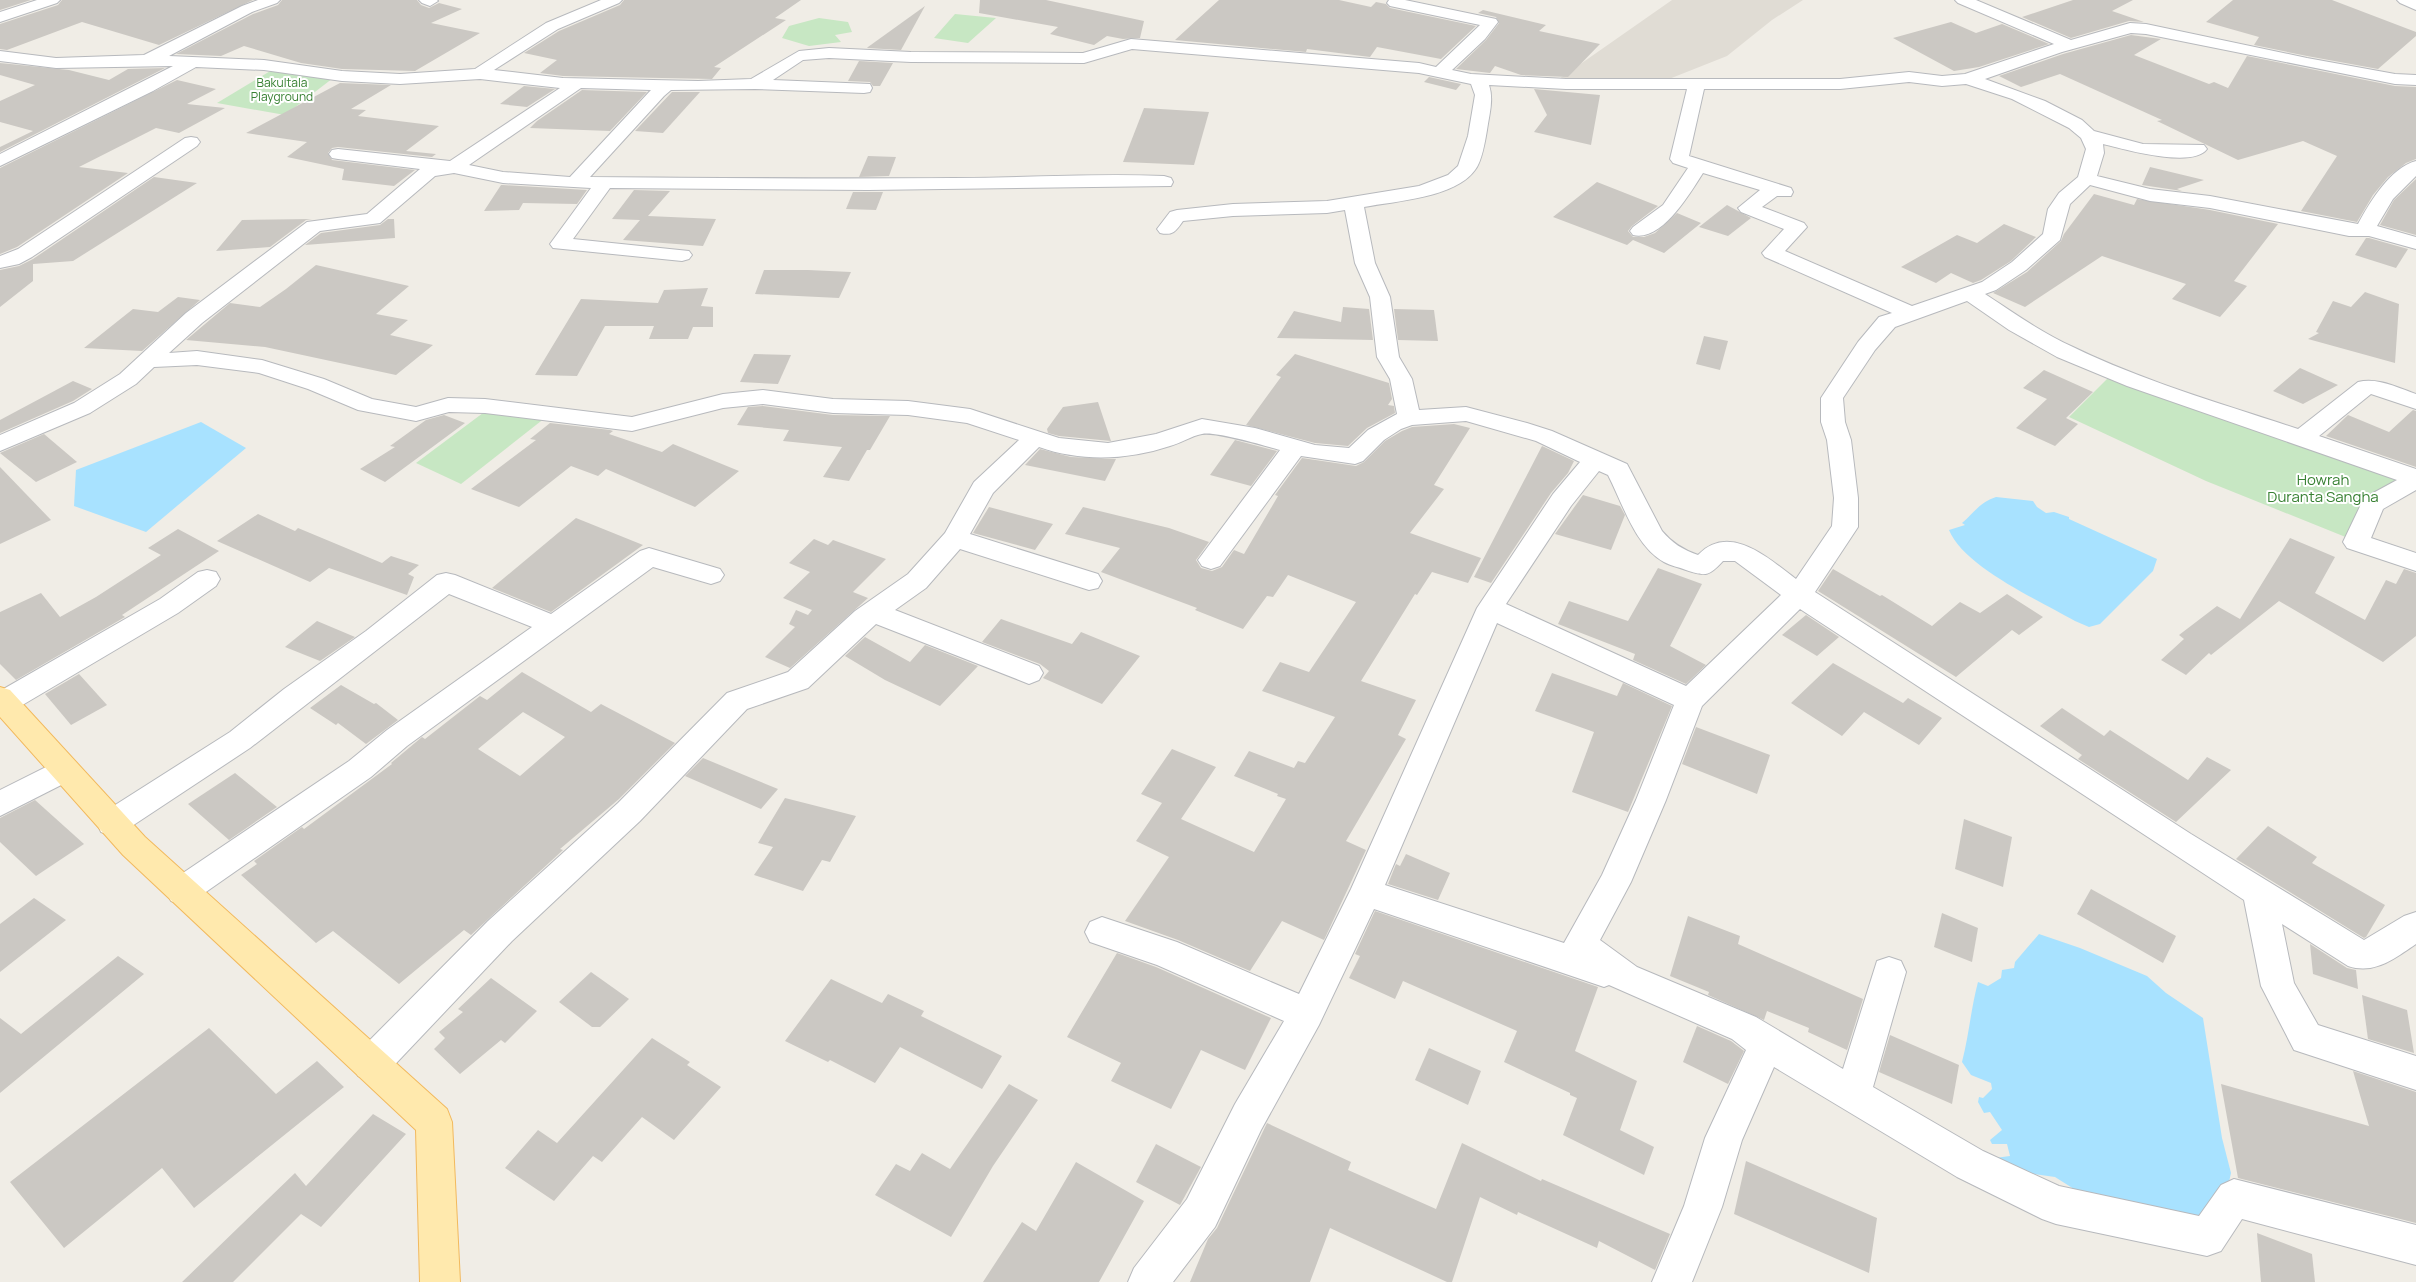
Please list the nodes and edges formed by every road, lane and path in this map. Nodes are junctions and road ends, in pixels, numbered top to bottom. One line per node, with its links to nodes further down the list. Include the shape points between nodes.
1 (52, 0): 9 (street)
2 (272, 0): 13 (street, via 247,9)
3 (573, 0): 7 (street)
4 (1397, 0): 16 (street, via 1395,3 1490,22)
5 (1963, 0): 10 (street)
6 (2405, 0): 8 (street)
7 (610, 2): 17 (street, via 552,26 511,50)
8 (2416, 5)
9 (0, 17)
10 (2070, 45): 19 (street); 20 (street, via 2130,28 2146,29 2317,65)
11 (0, 56): 12 (street)
12 (19, 60): 13 (street, via 84,63); 15 (street)
13 (148, 60): 14 (street)
14 (192, 62): 17 (street, via 400,79); 30 (street)
15 (0, 66)
16 (1439, 73): 18 (street); 22 (street, via 1418,68 1131,44 1084,58 829,53 799,56)
17 (480, 74): 21 (street)
18 (1478, 79): 23 (street, via 1566,84); 38 (street, via 1484,95 1468,168 1455,179 1423,191)
19 (1967, 79): 23 (street, via 1942,81 1908,77 1840,84); 26 (street, via 2043,105)
20 (2416, 80)
21 (578, 83): 24 (street); 32 (street)
22 (755, 84): 24 (street); 25 (street)
23 (1697, 84): 31 (street, via 1680,159)
24 (668, 85): 35 (street)
25 (864, 88)
26 (2090, 135): 28 (street, via 2143,149 2192,152); 34 (street, via 2095,147)
27 (191, 142): 44 (street, via 25,253)
28 (2198, 149)
29 (338, 154): 32 (street)
30 (0, 161)
31 (1700, 166): 41 (street, via 1670,209); 46 (street, via 1779,190 1748,208 1797,227 1772,253)
32 (454, 167): 35 (street, via 522,178); 47 (street, via 429,171 373,218 314,226 194,318)
33 (2416, 168): 40 (street, via 2398,179)
34 (2087, 179): 40 (street, via 2150,195 2210,202 2349,230); 45 (street, via 2065,195 2054,220 2053,236 2019,266 1989,286)
35 (576, 181): 36 (street)
36 (605, 182): 37 (street, via 788,186); 43 (street, via 560,244)
37 (1164, 182)
38 (1353, 202): 39 (street, via 1327,207 1233,210 1177,216); 49 (street, via 1365,263 1380,297 1388,358 1401,379)
39 (1167, 229)
40 (2365, 230): 42 (street)
41 (1640, 231)
42 (2416, 243)
43 (682, 255)
44 (0, 262)
45 (1969, 293): 46 (street); 51 (street, via 2065,352 2204,407)
46 (1912, 314): 62 (street, via 1887,322 1832,398 1846,498 1845,527)
47 (148, 361): 50 (street, via 197,358 262,367 316,384 366,405 416,414 448,405 485,406 632,424 723,401 763,397 833,406 908,408 970,416); 52 (street, via 128,379 82,408)
48 (2416, 402): 51 (street, via 2366,387)
49 (1409, 418): 53 (street, via 1376,435 1355,456); 54 (street, via 1466,414 1527,430)
50 (1035, 438): 53 (street, via 1056,445 1108,451 1161,441 1202,426 1255,434); 56 (street, via 983,488)
51 (2302, 438): 55 (street)
52 (0, 444)
53 (1295, 447): 57 (street)
54 (1595, 460): 62 (street, via 1618,470 1651,535 1674,556 1703,566 1716,552 1741,552); 63 (street, via 1562,500)
55 (2416, 479): 58 (street, via 2373,504 2356,542)
56 (955, 538): 61 (street); 64 (street, via 917,581)
57 (1210, 560)
58 (2416, 562)
59 (711, 575): 65 (street, via 650,557)
60 (207, 579): 67 (street, via 169,606)
61 (1089, 581)
62 (1799, 595): 68 (street); 74 (street)
63 (1490, 608): 68 (street); 73 (street)
64 (874, 612): 66 (street); 81 (street, via 798,680 738,700 629,812 500,931)
65 (555, 626): 71 (street, via 446,582 240,740); 72 (street, via 397,738 360,769)
66 (1029, 673)
67 (2, 700): 69 (main road)
68 (1690, 700): 78 (street, via 1615,882 1580,944)
69 (64, 770): 70 (street); 71 (main road)
70 (0, 804)
71 (112, 823): 72 (main road)
72 (182, 891): 81 (main road)
73 (1366, 892): 78 (street); 79 (street)
74 (2260, 893): 75 (street, via 2360,955 2374,953); 82 (street, via 2278,986 2306,1038)
75 (2416, 926)
76 (1102, 932): 79 (street, via 1165,952)
77 (1889, 972): 83 (street)
78 (1625, 978): 80 (street, via 1744,1028)
79 (1307, 1014): 86 (street, via 1248,1117 1201,1213)
80 (1767, 1044): 83 (street); 87 (street, via 1724,1138 1703,1207)
81 (371, 1064): 85 (main road, via 434,1122)
82 (2416, 1073)
83 (1853, 1095): 84 (street, via 1970,1164 2056,1204 2207,1237 2234,1198)
84 (2416, 1245)
85 (440, 1282)
86 (1148, 1282)
87 (1672, 1282)

